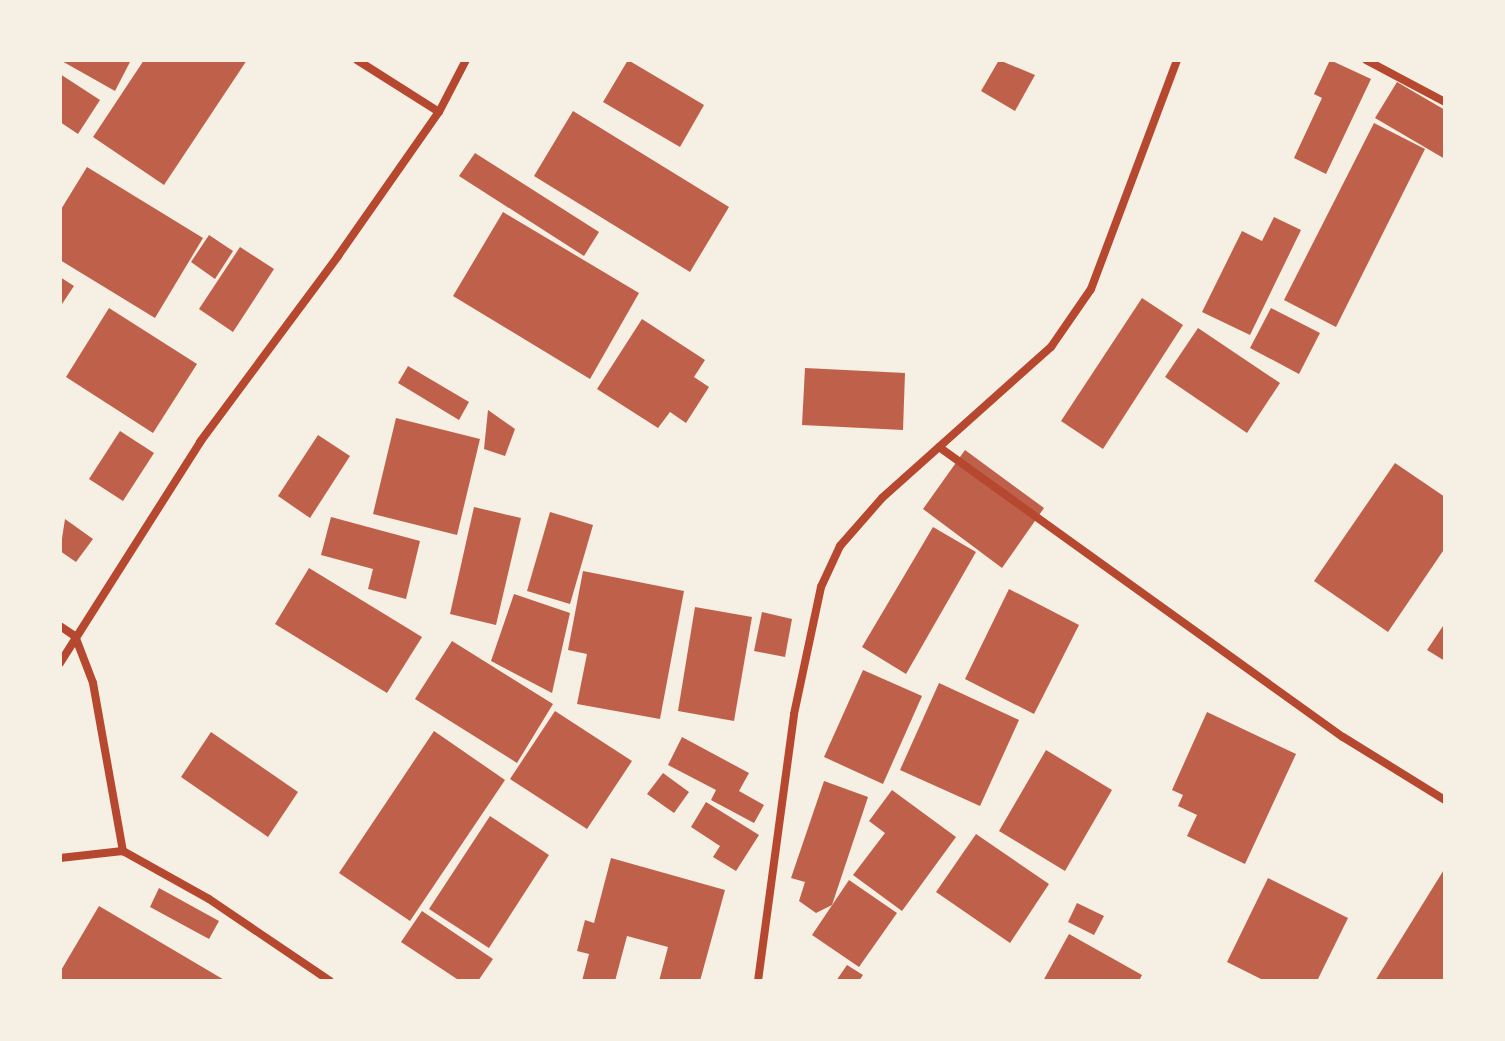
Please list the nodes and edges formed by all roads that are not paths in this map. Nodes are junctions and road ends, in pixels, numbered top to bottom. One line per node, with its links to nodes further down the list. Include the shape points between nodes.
1 (357, 60): 6 (street)
2 (466, 60): 6 (street)
3 (1177, 60): 7 (street, via 1091,289 1051,347)
4 (1366, 60): 5 (street)
5 (1445, 102)
6 (439, 112): 9 (street, via 200,442)
7 (939, 447): 11 (street, via 1343,737); 15 (street, via 840,546 821,587 794,714)
8 (60, 626): 9 (street)
9 (75, 636): 10 (street); 12 (street, via 93,683)
10 (60, 663)
11 (1445, 800)
12 (123, 851): 13 (street); 14 (street, via 209,899)
13 (60, 858)
14 (330, 981)
15 (758, 981)

